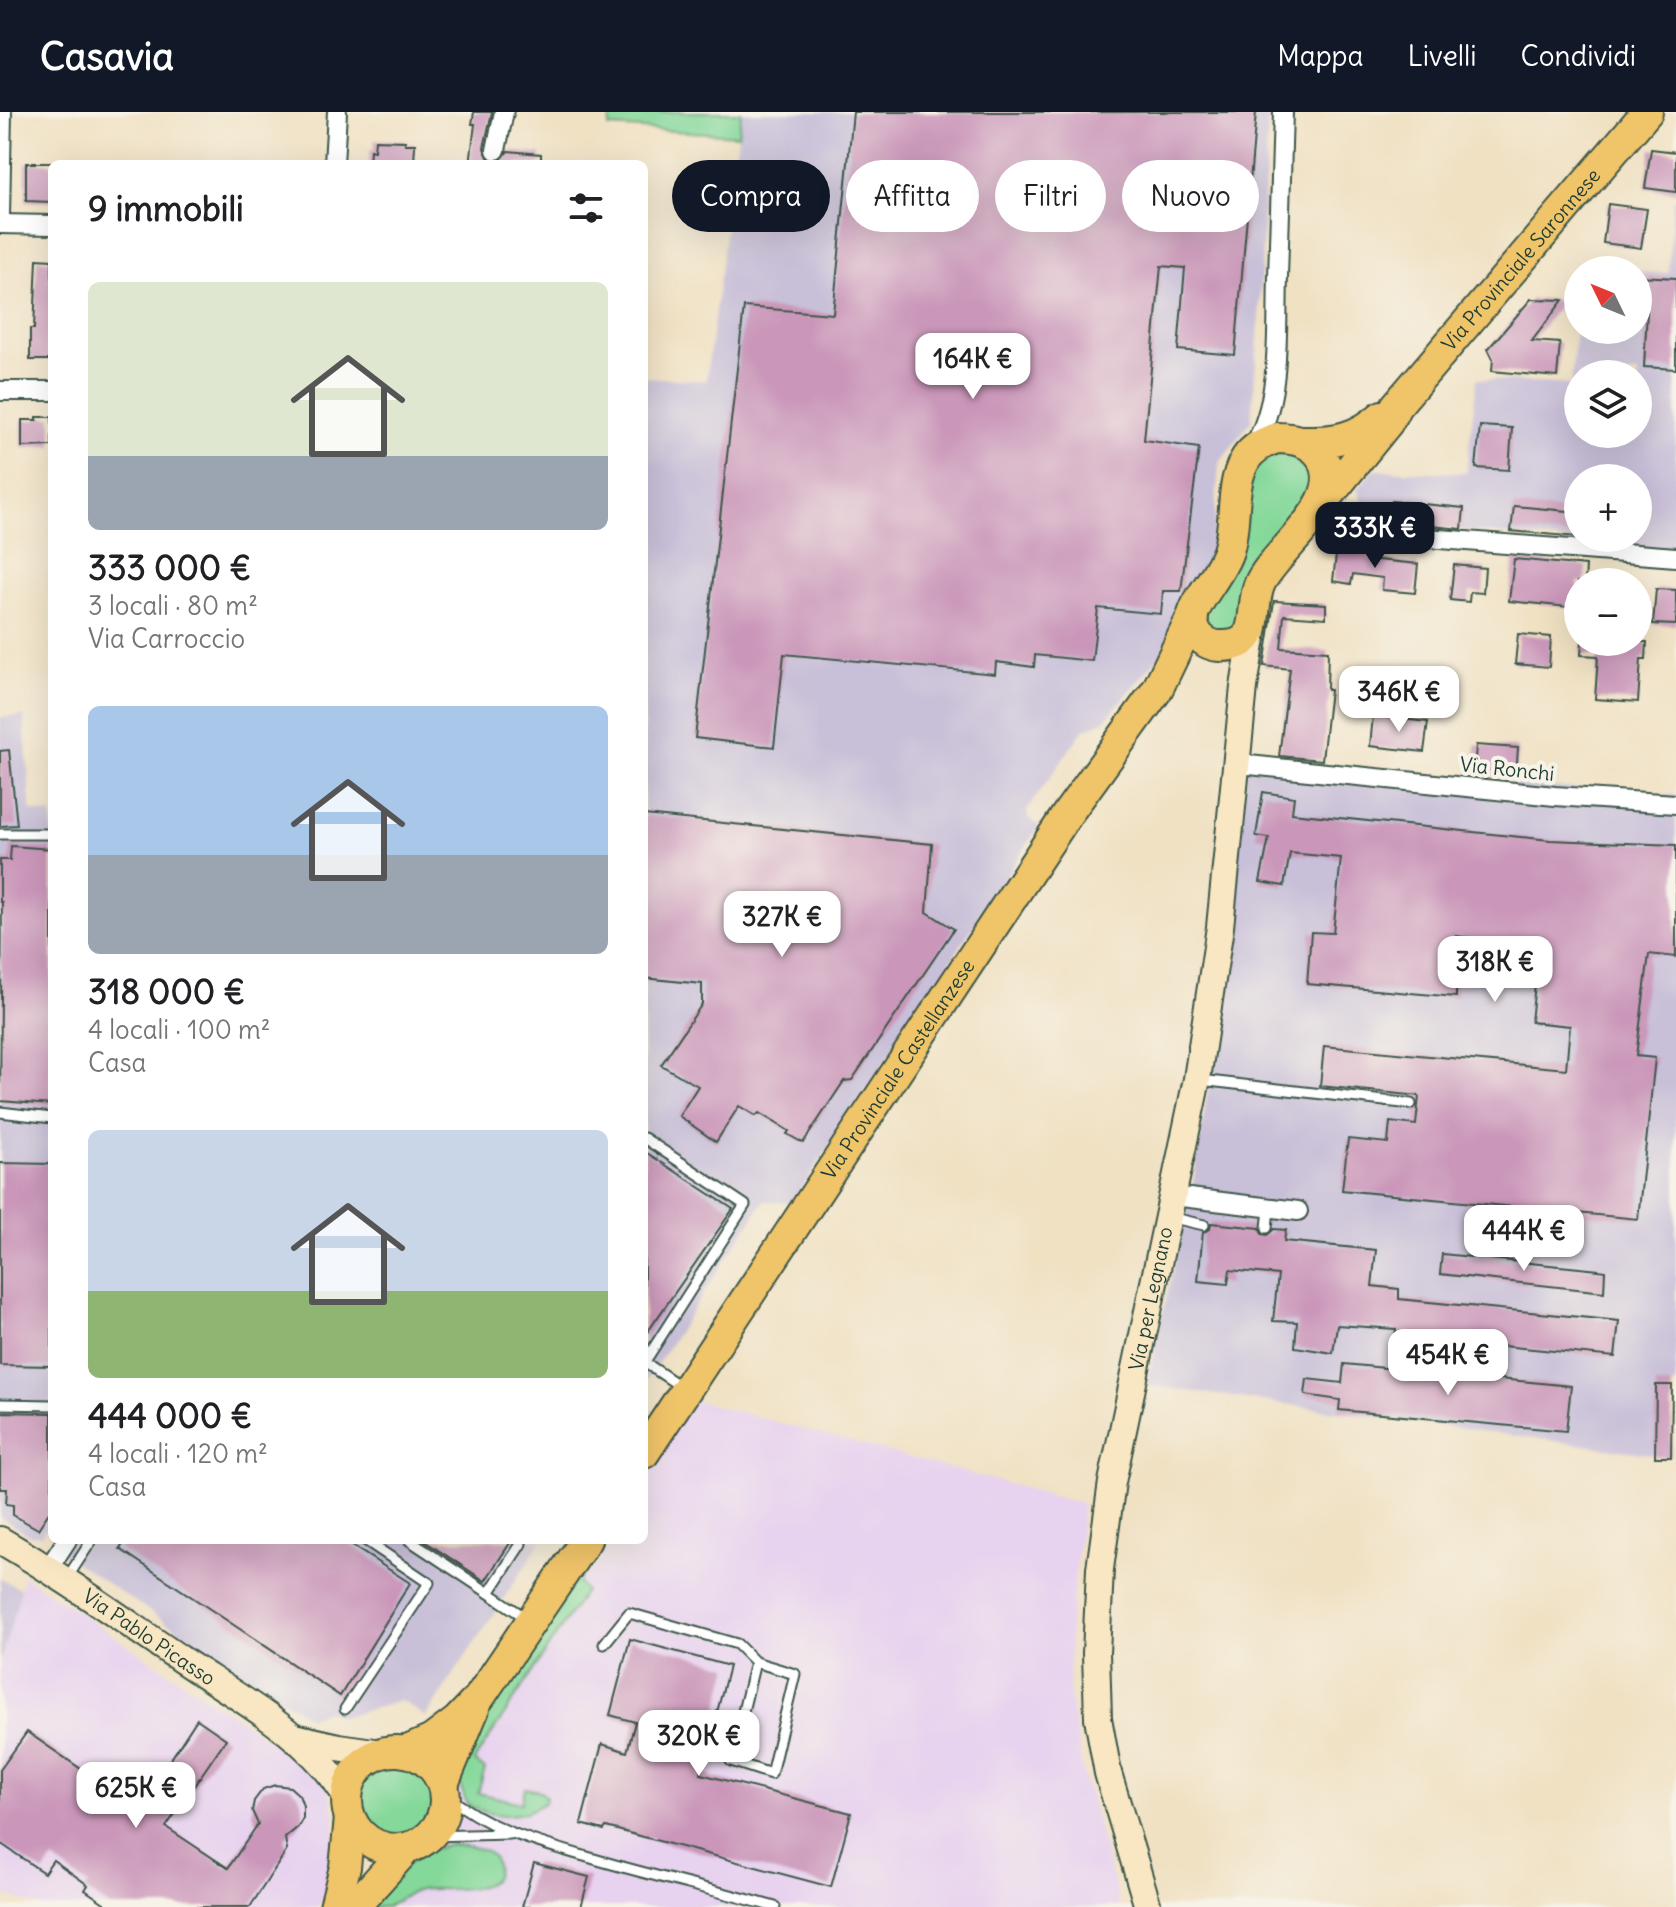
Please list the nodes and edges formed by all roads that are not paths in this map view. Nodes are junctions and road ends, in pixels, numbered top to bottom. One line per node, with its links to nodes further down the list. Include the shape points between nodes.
1 (2, 112): 8 (street)
2 (337, 112): 7 (street)
3 (504, 112): 6 (street)
4 (1283, 112): 13 (street)
5 (1647, 112): 14 (main road, Via Provinciale Saronnese)
6 (496, 150)
7 (334, 160)
8 (0, 216)
9 (0, 224): 10 (street)
10 (48, 225)
11 (0, 391): 12 (street)
12 (48, 391)
13 (1271, 404): 15 (street, via 1279,429); 16 (street)
14 (1396, 406): 15 (main road, Via Provinciale Saronnese, via 1342,440); 17 (main road, Via Provinciale Saronnese)
15 (1297, 440): 16 (main road, Via Provinciale Saronnese, via 1270,440); 17 (main road, via 1325,463)
16 (1250, 453): 19 (main road, Via Provinciale Castellanzese, via 1238,476 1228,554)
17 (1327, 508): 18 (street, via 1374,534); 20 (main road, Via Provinciale Saronnese, via 1270,565 1255,599)
18 (1676, 557)
19 (1193, 615): 21 (main road, via 1202,640); 23 (main road, Via Provinciale Castellanzese)
20 (1254, 626): 21 (main road, Via Provinciale Castellanzese, via 1238,644); 22 (street, Via per Legnano)
21 (1219, 646): 22 (street, Via per Legnano, via 1239,659); 23 (main road, Via Provinciale Castellanzese, via 1185,664)
22 (1244, 687): 24 (street, Via per Legnano)
23 (1157, 690): 40 (main road, Via Provinciale Castellanzese, via 1068,813)
24 (1239, 764): 25 (street, Via Ronchi); 28 (street, Via per Legnano)
25 (1676, 804)
26 (0, 834): 27 (lane)
27 (48, 834)
28 (1197, 1079): 29 (lane); 33 (street, Via per Legnano)
29 (1411, 1104)
30 (0, 1112): 31 (lane)
31 (48, 1118)
32 (648, 1141): 38 (lane, via 745,1205)
33 (1171, 1206): 34 (street); 36 (lane); 67 (street, Via per Legnano, via 1112,1482 1096,1639 1102,1745)
34 (1269, 1209): 35 (street); 37 (lane)
35 (1298, 1211)
36 (1204, 1225)
37 (1267, 1228)
38 (648, 1357)
39 (648, 1366): 40 (lane)
40 (686, 1390): 43 (main road, Via Provinciale Castellanzese)
41 (0, 1404): 42 (lane)
42 (48, 1405)
43 (648, 1447)
44 (0, 1540): 51 (street, Via Pablo Picasso)
45 (66, 1544): 51 (street)
46 (88, 1544): 51 (lane)
47 (371, 1544): 57 (lane, via 429,1583)
48 (415, 1544): 52 (lane)
49 (521, 1544): 52 (lane)
50 (583, 1544): 53 (main road)
51 (57, 1575): 58 (street, Via Pablo Picasso)
52 (489, 1593): 53 (lane)
53 (524, 1632): 56 (main road)
54 (604, 1644): 55 (lane, via 629,1613 737,1644)
55 (755, 1662): 55 (lane, via 731,1761 771,1774 795,1674)
56 (479, 1698): 59 (main road, via 432,1740); 60 (main road)
57 (345, 1709)
58 (294, 1737): 59 (street, Via Pablo Picasso); 61 (street, Via Pablo Picasso, via 339,1784)
59 (393, 1752): 60 (main road, via 428,1763); 61 (main road, via 368,1760 357,1770)
60 (444, 1789): 62 (lane, via 462,1808); 63 (main road, via 442,1816)
61 (348, 1808): 63 (main road, via 367,1840 379,1846); 64 (main road, via 345,1867)
62 (510, 1834): 63 (lane); 66 (lane)
63 (418, 1842): 65 (main road)
64 (335, 1907)
65 (354, 1907)
66 (775, 1907)
67 (1148, 1907)

